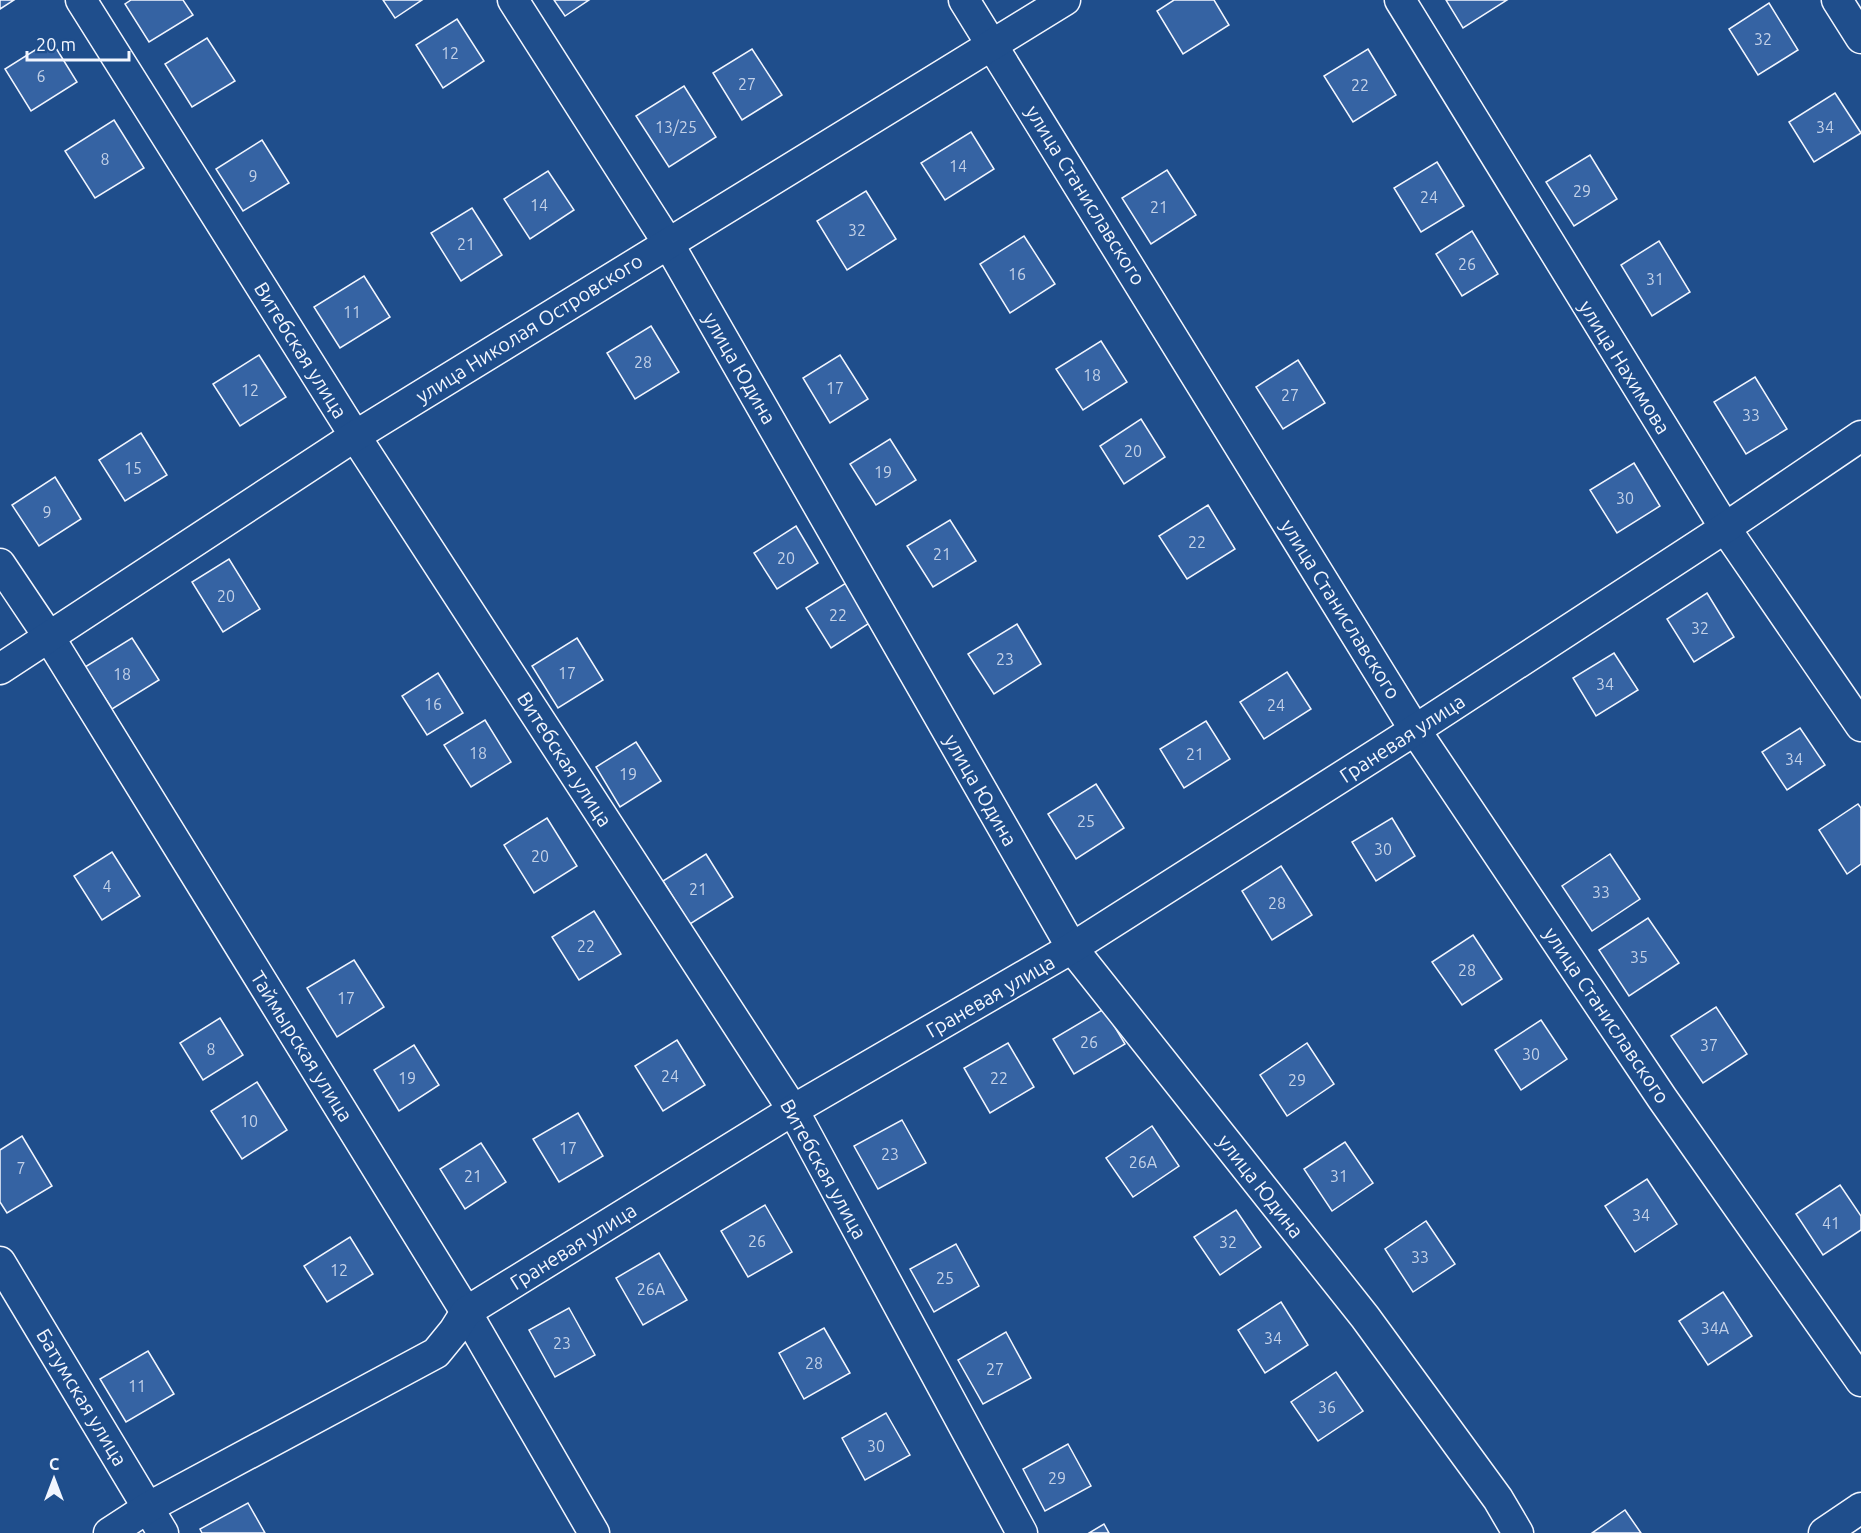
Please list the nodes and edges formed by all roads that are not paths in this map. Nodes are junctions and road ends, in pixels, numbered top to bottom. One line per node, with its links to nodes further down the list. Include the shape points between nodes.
1 (81, 0): 10 (street, Витебская улица)
2 (513, 0): 9 (street, улица Юдина)
3 (964, 0): 8 (street, улица Станиславского)
4 (1065, 0): 8 (street, улица Николая Островского)
5 (1400, 0): 12 (street, улица Нахимова)
6 (1837, 0): 7 (street)
7 (1861, 38)
8 (993, 45): 9 (street, улица Николая Островского); 17 (street, улица Станиславского)
9 (668, 243): 10 (street, улица Николая Островского); 18 (street, улица Юдина)
10 (355, 436): 14 (street, улица Николая Островского); 19 (street, Витебская улица)
11 (1861, 436): 12 (street, Граневая улица)
12 (1725, 528): 16 (street, улица Нахимова); 17 (street, Граневая улица)
13 (0, 564): 14 (street, Таймырская улица)
14 (49, 637): 15 (street, улица Николая Островского); 21 (street, Таймырская улица)
15 (0, 669)
16 (1861, 726)
17 (1415, 730): 18 (street, Граневая улица); 22 (street, улица Станиславского, via 1662,1098)
18 (1072, 948): 19 (street, Граневая улица); 28 (street, улица Юдина, via 1365,1317 1498,1499)
19 (793, 1110): 21 (street, Граневая улица); 27 (street, Витебская улица)
20 (0, 1262): 24 (street, Батумская улица)
21 (466, 1311): 24 (street, Граневая улица, via 436,1353); 26 (street, Таймырская улица)
22 (1861, 1381)
23 (1861, 1508): 29 (street)
24 (156, 1520): 25 (street, Граневая улица)
25 (109, 1533)
26 (594, 1533)
27 (1022, 1533)
28 (1518, 1533)
29 (1824, 1533)

